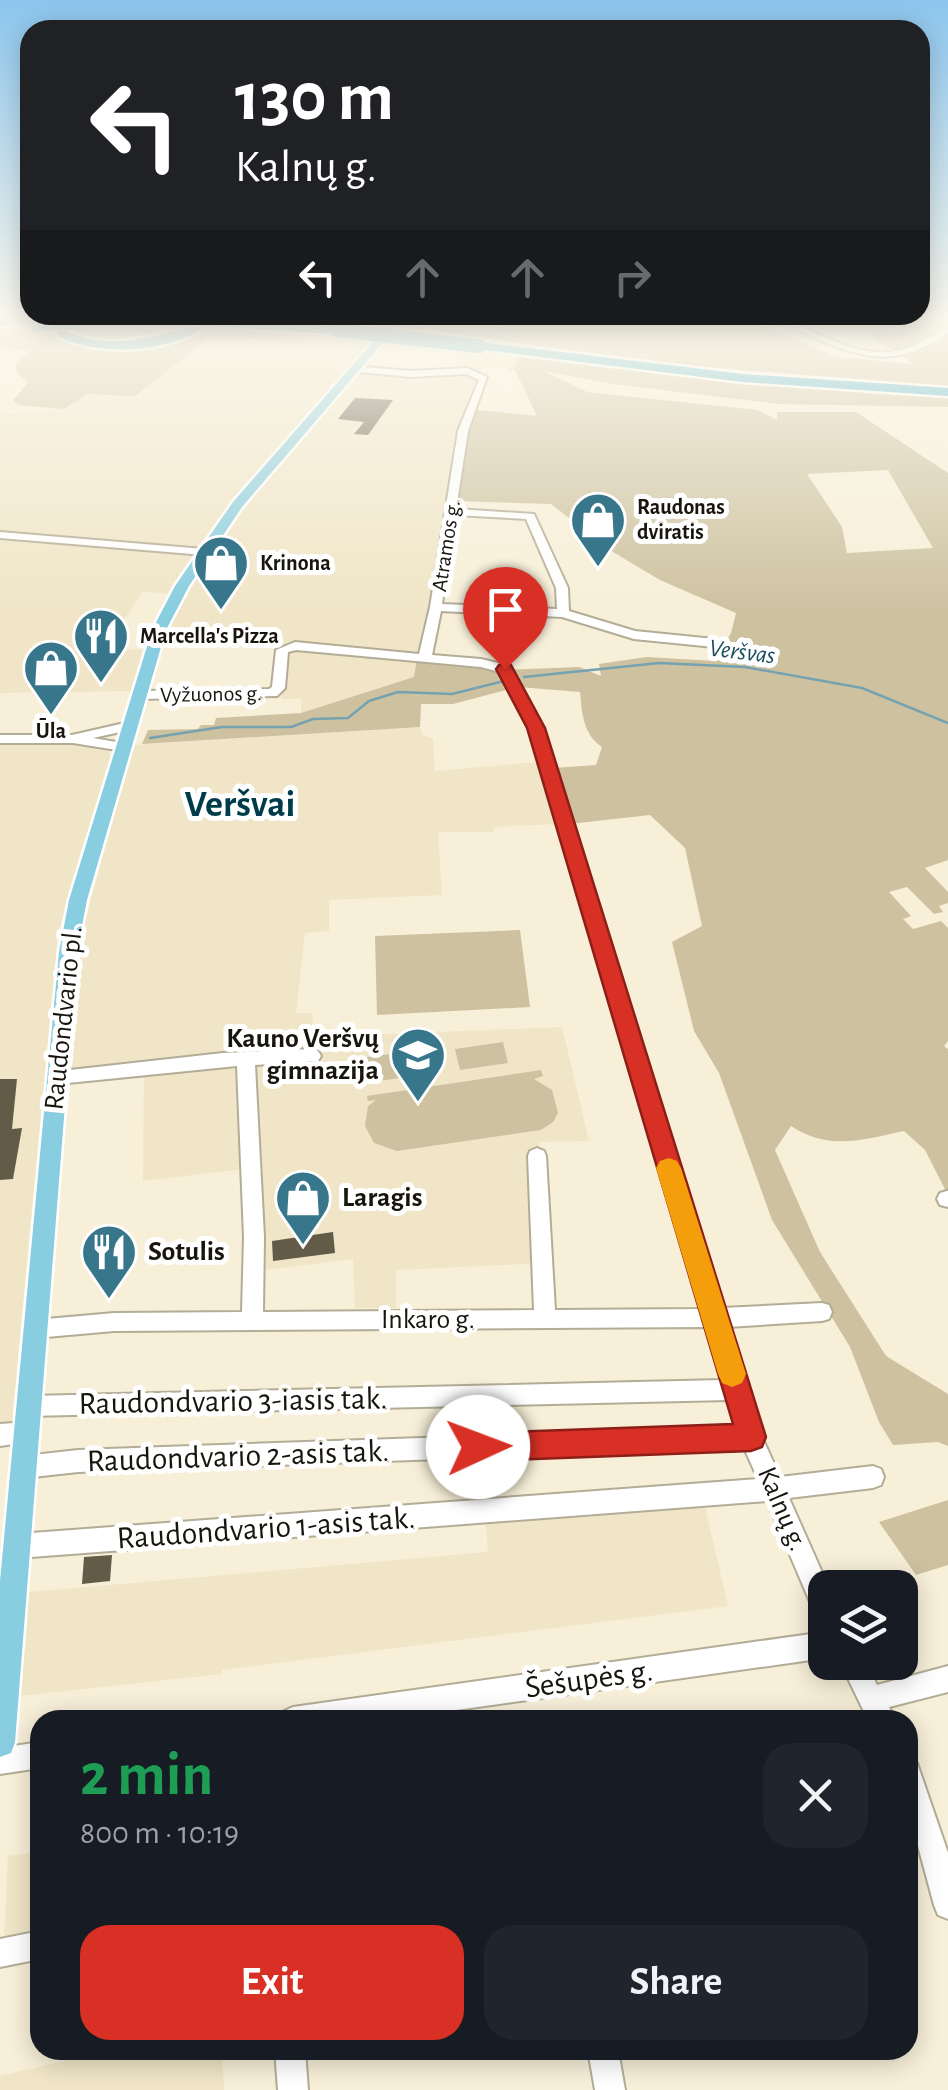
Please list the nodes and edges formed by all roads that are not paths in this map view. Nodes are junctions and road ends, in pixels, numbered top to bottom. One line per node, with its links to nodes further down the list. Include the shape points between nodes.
1 (312, 416): 5 (main road, Raudondvario pl., via 236,503)
2 (469, 416): 3 (street, Atramos g.)
3 (452, 512): 6 (street, Atramos g.); 7 (street, via 530,516 562,588)
4 (0, 535): 5 (street)
5 (204, 552): 10 (main road, Raudondvario pl., via 159,630)
6 (436, 607): 7 (street, Atramos g.); 9 (street)
7 (563, 613): 8 (street, Atramos g., via 634,635)
8 (714, 643)
9 (424, 656): 10 (street, Vyžuonos g., via 290,646 282,650 272,693); 19 (street, Kalnų g., via 505,669 536,728)
10 (139, 695): 11 (main road, Raudondvario pl.)
11 (126, 737): 13 (street); 13 (street); 16 (main road, Raudondvario pl., via 74,916)
12 (0, 739): 13 (street)
13 (72, 739)
14 (312, 1056): 15 (street)
15 (246, 1061): 16 (street); 20 (street)
16 (58, 1077): 22 (main road, Raudondvario pl.)
17 (537, 1156): 21 (street)
18 (822, 1312): 19 (street, Inkaro g.)
19 (714, 1318): 21 (street, Inkaro g.); 23 (street, Kalnų g.)
20 (252, 1319): 21 (street, Inkaro g.); 22 (street, Inkaro g.)
21 (545, 1320)
22 (35, 1329): 24 (main road, Raudondvario pl.)
23 (737, 1390): 24 (street, Raudondvario 3-iasis tak.); 27 (street, Kalnų g.)
24 (29, 1406): 25 (main road, Raudondvario pl.)
25 (27, 1433): 26 (street); 28 (main road, Raudondvario pl.)
26 (0, 1434)
27 (751, 1437): 28 (street, Raudondvario 2-asis tak.); 30 (street, Kalnų g.)
28 (24, 1467): 31 (main road, Raudondvario pl.)
29 (873, 1477): 30 (street, Raudondvario 1-asis tak.)
30 (772, 1489): 31 (street, Raudondvario 1-asis tak.); 32 (street, Kalnų g.)
31 (11, 1565): 38 (main road, Raudondvario pl.)
32 (808, 1570)
33 (808, 1648): 37 (street, Šešupės g.)
34 (948, 1679): 36 (street)
35 (862, 1680): 36 (street)
36 (877, 1709)
37 (365, 1710)
38 (0, 1742)
39 (30, 1757): 40 (street)
40 (0, 1761)
41 (918, 1800): 42 (street)
42 (948, 1905)
43 (30, 1946): 44 (street)
44 (0, 1952)
45 (290, 2060): 47 (street)
46 (606, 2060): 48 (street)
47 (292, 2090)
48 (610, 2090)

